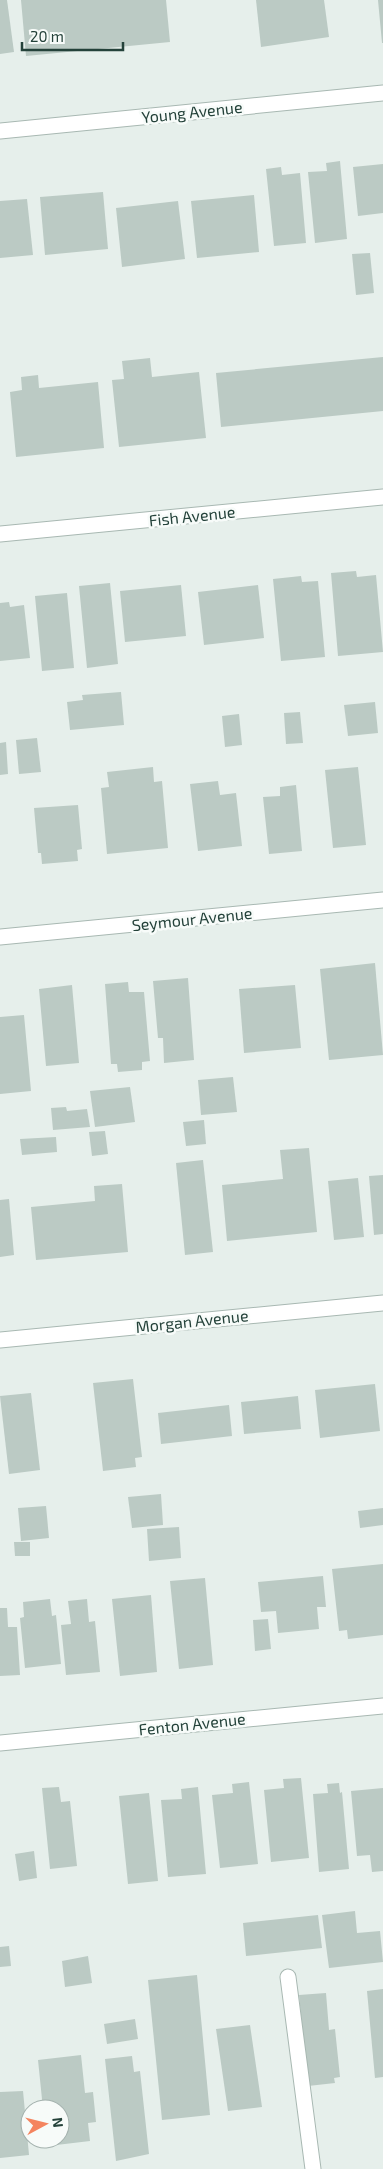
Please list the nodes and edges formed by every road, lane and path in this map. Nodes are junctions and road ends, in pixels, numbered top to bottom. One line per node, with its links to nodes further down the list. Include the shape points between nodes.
1 (383, 94): 2 (street, Young Avenue)
2 (0, 131)
3 (383, 497): 4 (street, Fish Avenue)
4 (0, 534)
5 (383, 900): 6 (street, Seymour Avenue)
6 (0, 937)
7 (383, 1303): 8 (street, Morgan Avenue)
8 (0, 1340)
9 (383, 1706): 10 (street, Fenton Avenue)
10 (0, 1743)
11 (288, 1977): 12 (street)
12 (314, 2169)

